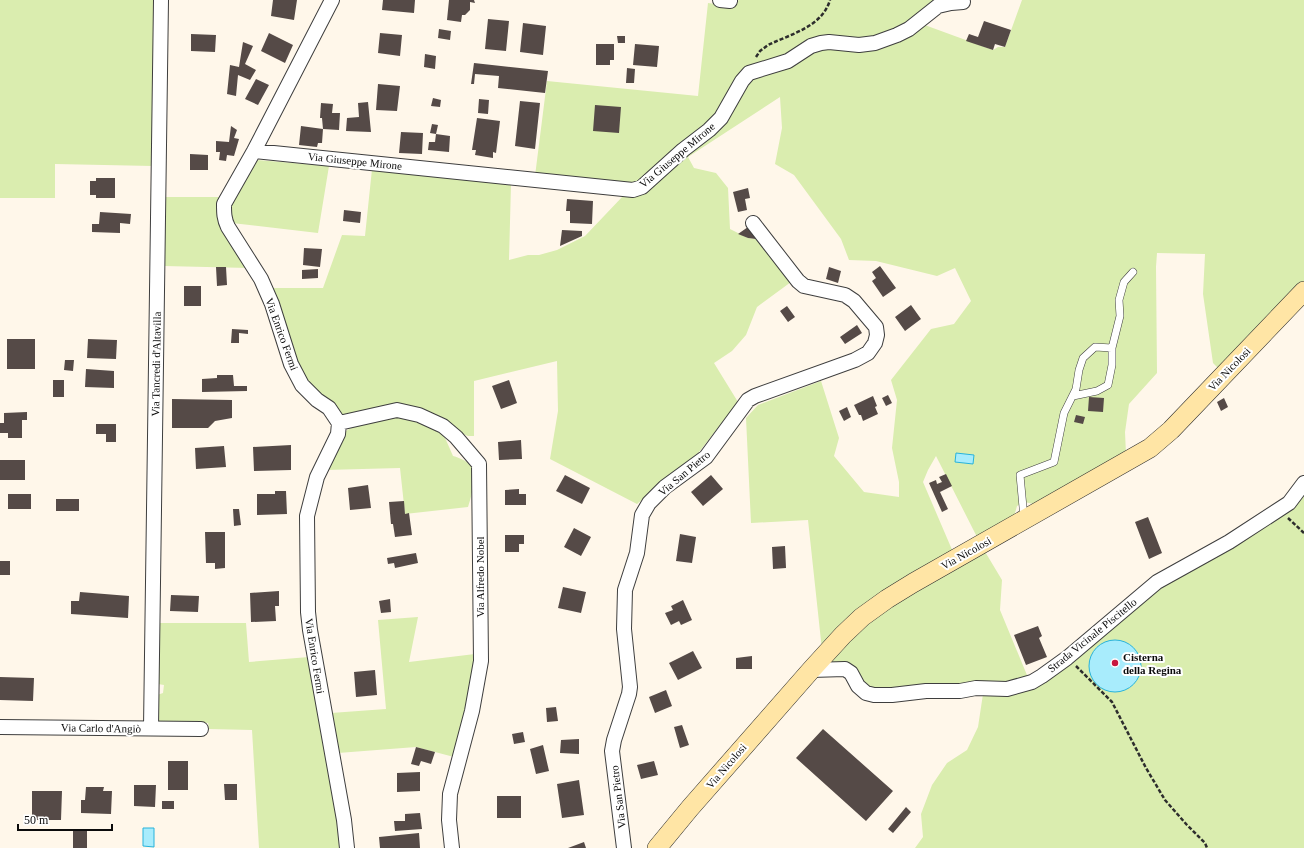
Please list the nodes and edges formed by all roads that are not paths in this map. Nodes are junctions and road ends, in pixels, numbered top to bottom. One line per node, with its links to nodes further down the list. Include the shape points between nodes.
1 (161, 0): 15 (street, Via Tancredi d'Altavilla)
2 (332, 0): 4 (street, Via Enrico Fermi)
3 (963, 2): 4 (street, Via Giuseppe Mirone, via 938,6 898,35 859,45 821,43 788,60 749,73 721,118 642,187 633,190)
4 (254, 151): 10 (street, Via Enrico Fermi, via 224,204 225,221 261,279 291,364 302,385 329,408)
5 (753, 223): 19 (street, Via San Pietro, via 798,281 804,286 845,295 854,301 876,327 877,335 868,353 855,360 748,400 706,457 665,487 649,503 642,515 637,553 625,590 624,629 630,694 612,751)
6 (1133, 272): 8 (lane, via 1122,288 1119,300 1120,316)
7 (1304, 291): 12 (main road, Via Nicolosi, via 1171,430 1150,448)
8 (1112, 348): 9 (lane, via 1095,347 1083,358); 9 (lane, via 1108,385 1097,391)
9 (1073, 396): 12 (lane, via 1064,413 1054,462 1020,475)
10 (339, 423): 17 (street, Via Enrico Fermi, via 338,434 317,477 307,516 308,604 310,630); 18 (street, Via Alfredo Nobel, via 397,410 419,415 443,426 479,464 481,661 472,711 450,794)
11 (1304, 483): 13 (street, Strada Vicinale Piscitello, via 1289,503 1229,542 1157,582 1067,658 1032,682 1007,689 976,688 874,695 866,693 858,686 846,669)
12 (1024, 520): 13 (main road, Via Nicolosi, via 887,599 862,617)
13 (811, 670): 20 (main road, Via Nicolosi)
14 (0, 726): 15 (street, Via Carlo d'Angiò)
15 (151, 728): 16 (street, Via Carlo d'Angiò)
16 (201, 729)
17 (347, 848)
18 (452, 848)
19 (624, 848)
20 (657, 848)

